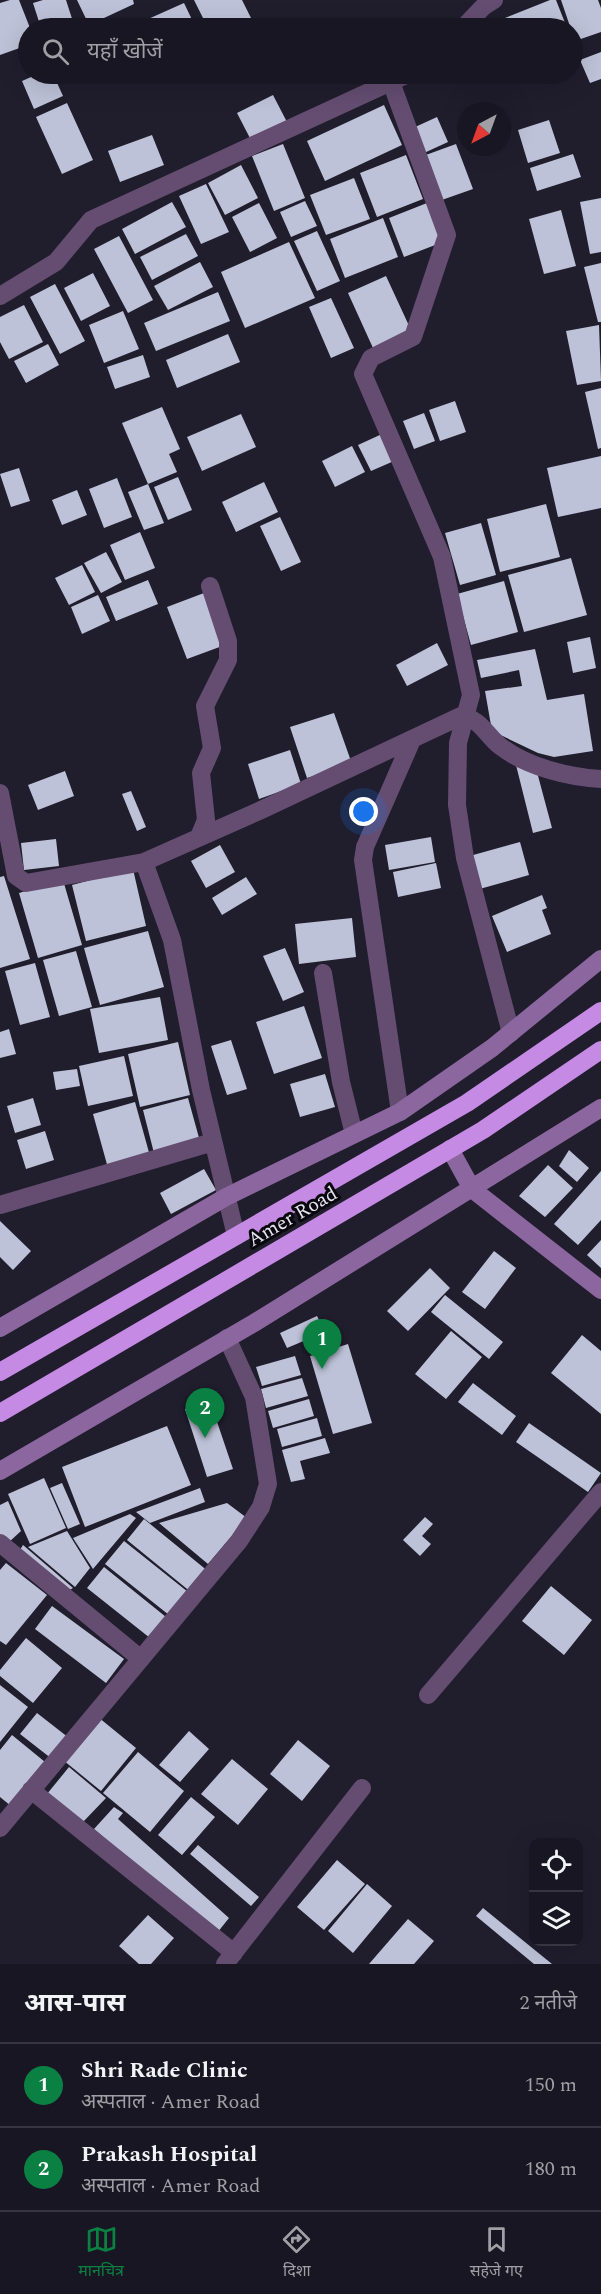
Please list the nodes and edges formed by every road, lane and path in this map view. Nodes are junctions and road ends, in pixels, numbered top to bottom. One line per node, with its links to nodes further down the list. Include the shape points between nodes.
1 (494, 0): 2 (street)
2 (473, 18)
3 (387, 84): 5 (street, via 91,220 56,262)
4 (392, 84): 7 (street, via 447,241 413,337 371,358 363,374 439,548 471,695)
5 (0, 296)
6 (210, 586): 11 (street, via 228,641 228,660 205,706 212,748 201,773 206,820)
7 (467, 717): 8 (street, via 454,717); 9 (street, via 484,727 499,746 518,757 564,774); 17 (street, via 458,743 457,805 465,858)
8 (412, 740): 11 (street); 20 (street, via 365,847 363,860)
9 (601, 779)
10 (0, 793): 12 (street)
11 (199, 837): 13 (street)
12 (6, 856): 13 (street, via 16,876 26,883)
13 (144, 862): 22 (street, via 172,940)
14 (601, 959): 17 (street)
15 (323, 973): 21 (street)
16 (601, 1011): 27 (highway, Amer Road, via 467,1103)
17 (511, 1033): 20 (street)
18 (601, 1050): 23 (highway, Amer Road)
19 (601, 1108): 24 (street)
20 (399, 1112): 21 (street)
21 (354, 1134): 25 (street)
22 (213, 1142): 25 (street); 26 (street)
23 (450, 1149): 24 (street); 32 (highway, Amer Road)
24 (472, 1189): 28 (street); 30 (street)
25 (226, 1197): 27 (street); 29 (street)
26 (0, 1205)
27 (236, 1236): 31 (highway, Amer Road)
28 (601, 1290)
29 (0, 1328)
30 (227, 1338): 33 (street); 36 (street, via 254,1397 268,1484 261,1507 239,1541)
31 (0, 1372)
32 (0, 1413)
33 (0, 1472)
34 (601, 1492): 37 (street)
35 (3, 1550): 36 (street)
36 (141, 1659): 39 (street)
37 (428, 1695)
38 (362, 1788): 41 (street)
39 (31, 1790): 40 (street); 41 (street)
40 (0, 1828)
41 (229, 1958)

